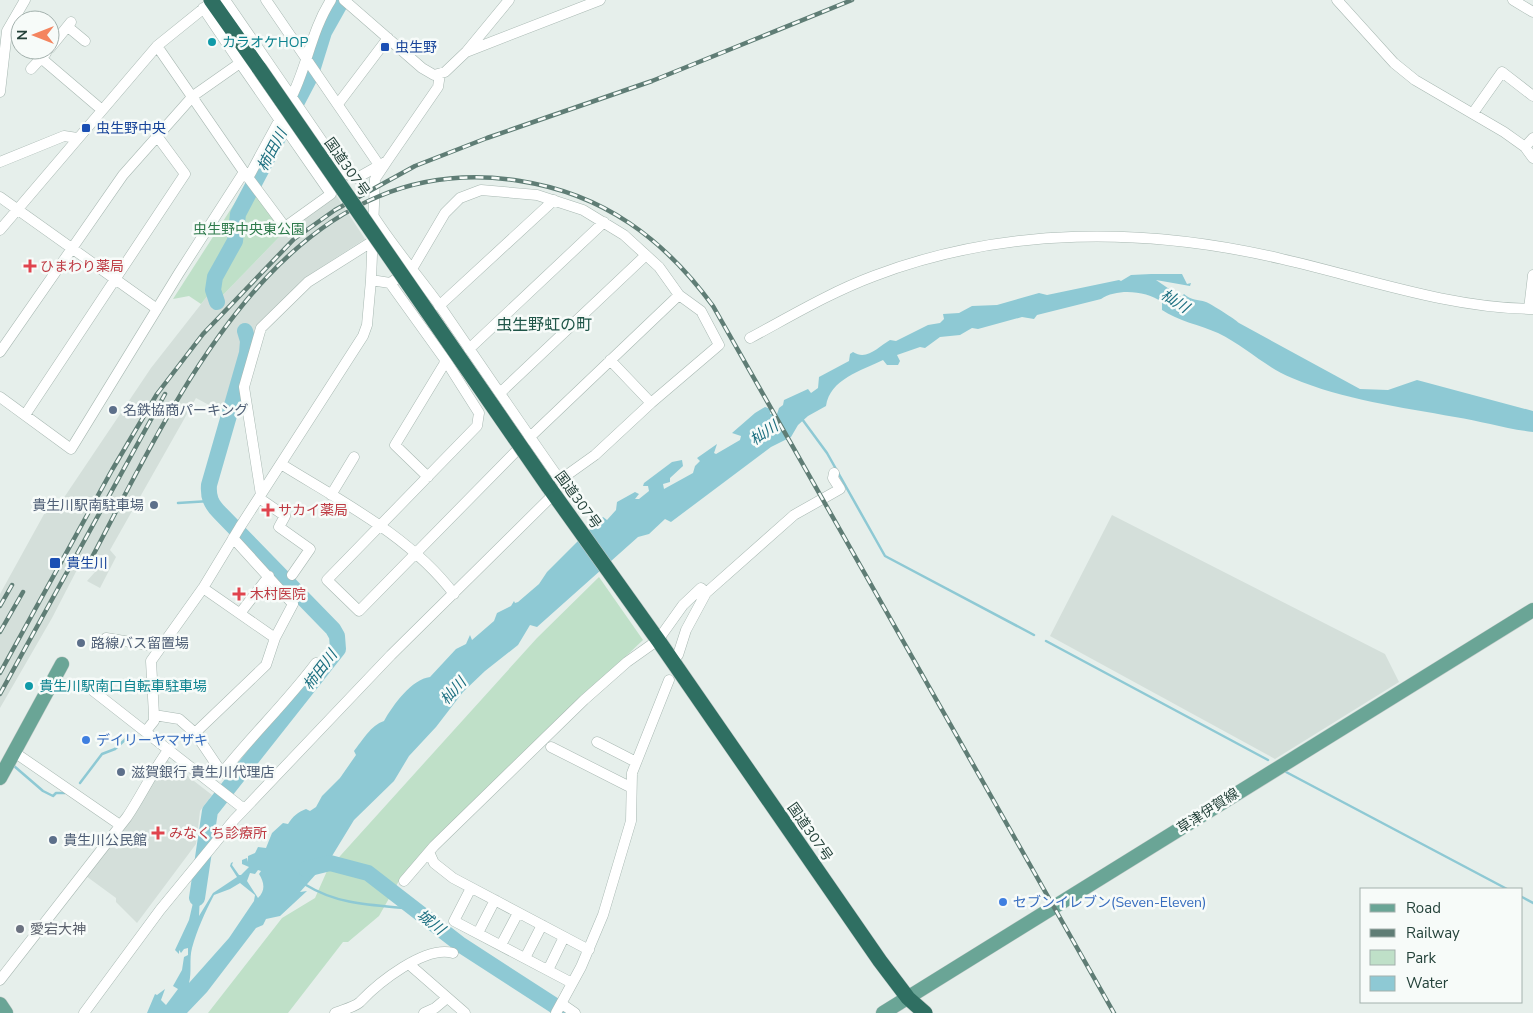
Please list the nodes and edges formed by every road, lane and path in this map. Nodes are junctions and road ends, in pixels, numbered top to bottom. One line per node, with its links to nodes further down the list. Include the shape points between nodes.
1 (25, 0): 22 (street, via 7,31)
2 (266, 0): 18 (street)
3 (331, 0): 18 (street, via 320,16)
4 (509, 0): 15 (street)
5 (600, 0): 15 (street)
6 (1337, 0): 28 (street, via 1401,69 1422,85)
7 (1513, 0): 10 (street)
8 (345, 1): 12 (street)
9 (213, 2): 14 (street); 19 (street); 25 (street); 71 (highway, 国道307号, bridge)
10 (1533, 12)
11 (60, 36): 13 (street, via 69,25)
12 (388, 38): 21 (street, via 430,74); 26 (street)
13 (85, 41)
14 (157, 46): 23 (street); 27 (street)
15 (466, 52): 21 (street)
16 (39, 60): 20 (street)
17 (54, 60): 27 (street)
18 (307, 60): 25 (street); 26 (street)
19 (240, 63): 23 (street); 29 (street)
20 (31, 69)
21 (440, 74): 36 (street, via 438,87)
22 (0, 92)
23 (193, 96): 30 (street); 37 (street)
24 (1533, 96): 28 (street, via 1502,72)
25 (293, 98): 29 (street); 36 (street, via 344,173 356,178)
26 (338, 104): 36 (street)
27 (102, 110): 31 (street)
28 (1473, 113): 33 (street)
29 (279, 121): 37 (street); 37 (street, via 331,194 285,226)
30 (158, 136): 45 (street, via 123,176); 49 (street, via 185,174)
31 (77, 138): 35 (street, via 64,136); 40 (street)
32 (1533, 138): 33 (street)
33 (1525, 147): 34 (street)
34 (1533, 158)
35 (0, 162)
36 (383, 163): 41 (street, via 375,179)
37 (247, 176): 54 (street)
38 (0, 197): 40 (street)
39 (554, 200): 42 (street, via 583,210); 47 (street, via 520,192 488,190 467,194 445,213); 53 (street)
40 (17, 209): 43 (street); 45 (street)
41 (374, 217): 44 (street); 47 (street)
42 (604, 222): 46 (street); 57 (street)
43 (0, 230)
44 (373, 241): 50 (street); 72 (street, via 308,282 261,328 244,386)
45 (72, 248): 49 (street); 58 (street)
46 (646, 255): 52 (street); 61 (street)
47 (412, 269): 51 (street); 53 (street)
48 (1533, 275): 55 (street)
49 (115, 279): 54 (street); 64 (street)
50 (371, 280): 51 (street); 67 (street, via 363,336)
51 (390, 283): 60 (street)
52 (679, 295): 59 (street); 63 (street, via 701,311 719,345)
53 (439, 306): 57 (street)
54 (157, 309): 64 (street, via 72,449)
55 (1531, 309): 56 (street, via 1448,300 1279,258 1190,242 1110,235 1080,236 1005,243 914,261 858,282)
56 (750, 338)
57 (469, 349): 61 (street)
58 (0, 352)
59 (610, 360): 63 (street); 65 (street)
60 (446, 361): 69 (street, via 395,445); 69 (street, via 479,413 479,421)
61 (500, 394): 65 (street)
62 (0, 397): 64 (street)
63 (651, 403): 65 (street, via 595,455 560,480)
64 (25, 415)
65 (530, 437): 75 (street)
66 (354, 457): 70 (street)
67 (281, 464): 70 (street); 72 (street)
68 (834, 473): 79 (street, via 833,478 840,489 794,516)
69 (428, 477): 73 (street)
70 (331, 495): 73 (street)
71 (554, 496): 80 (street); 83 (highway, 国道307号)
72 (260, 497): 74 (street); 76 (street, via 285,516 279,527 310,549)
73 (379, 526): 75 (street); 75 (street, via 328,580 359,611)
74 (236, 533): 77 (street); 78 (street)
75 (416, 553): 80 (street)
76 (292, 575)
77 (269, 576): 82 (street); 85 (street, via 293,604)
78 (203, 588): 82 (street); 86 (street)
79 (706, 593): 83 (street, via 701,588); 87 (street, via 696,608)
80 (454, 594): 102 (street, via 384,662)
81 (1533, 610): 121 (main road, 草津伊賀線)
82 (241, 612): 85 (street)
83 (655, 636): 104 (street, via 584,700); 121 (highway, 国道307号)
84 (106, 638): 86 (street)
85 (275, 638): 94 (street, via 266,665)
86 (160, 646): 92 (street, via 151,661)
87 (678, 655)
88 (316, 663): 94 (street, via 222,772)
89 (62, 664): 98 (main road)
90 (669, 680): 99 (street)
91 (87, 686): 93 (street)
92 (154, 715): 93 (street, via 154,721); 94 (street, via 179,719)
93 (146, 731): 97 (street)
94 (195, 733)
95 (597, 742): 99 (street)
96 (551, 747): 101 (street)
97 (169, 749): 102 (street); 103 (street)
98 (14, 752): 100 (main road); 103 (street)
99 (636, 762): 101 (street)
100 (0, 778)
101 (630, 786): 113 (street, via 631,821)
102 (244, 809): 125 (street, via 184,880)
103 (120, 825): 118 (street)
104 (429, 852): 105 (street); 106 (street, via 434,863 444,872)
105 (404, 881)
106 (471, 888): 107 (street); 110 (street, via 454,921)
107 (495, 900): 108 (street); 110 (street)
108 (518, 913): 109 (street); 112 (street)
109 (542, 925): 111 (street); 115 (street)
110 (478, 933): 112 (street)
111 (564, 937): 113 (street); 117 (street)
112 (501, 945): 115 (street)
113 (589, 950): 119 (street)
114 (453, 953): 116 (street, via 432,953)
115 (525, 958): 117 (street)
116 (410, 965): 120 (street); 126 (street, via 366,994 359,1004)
117 (548, 970): 119 (street)
118 (0, 980)
119 (572, 983): 123 (street)
120 (447, 998): 127 (street); 128 (street)
121 (908, 998): 130 (main road, 草津伊賀線); 131 (highway, 国道307号)
122 (0, 1004): 124 (main road)
123 (559, 1008): 129 (street)
124 (6, 1013)
125 (84, 1013)
126 (335, 1013)
127 (424, 1013)
128 (465, 1013)
129 (575, 1013)
130 (883, 1013)
131 (925, 1013)

